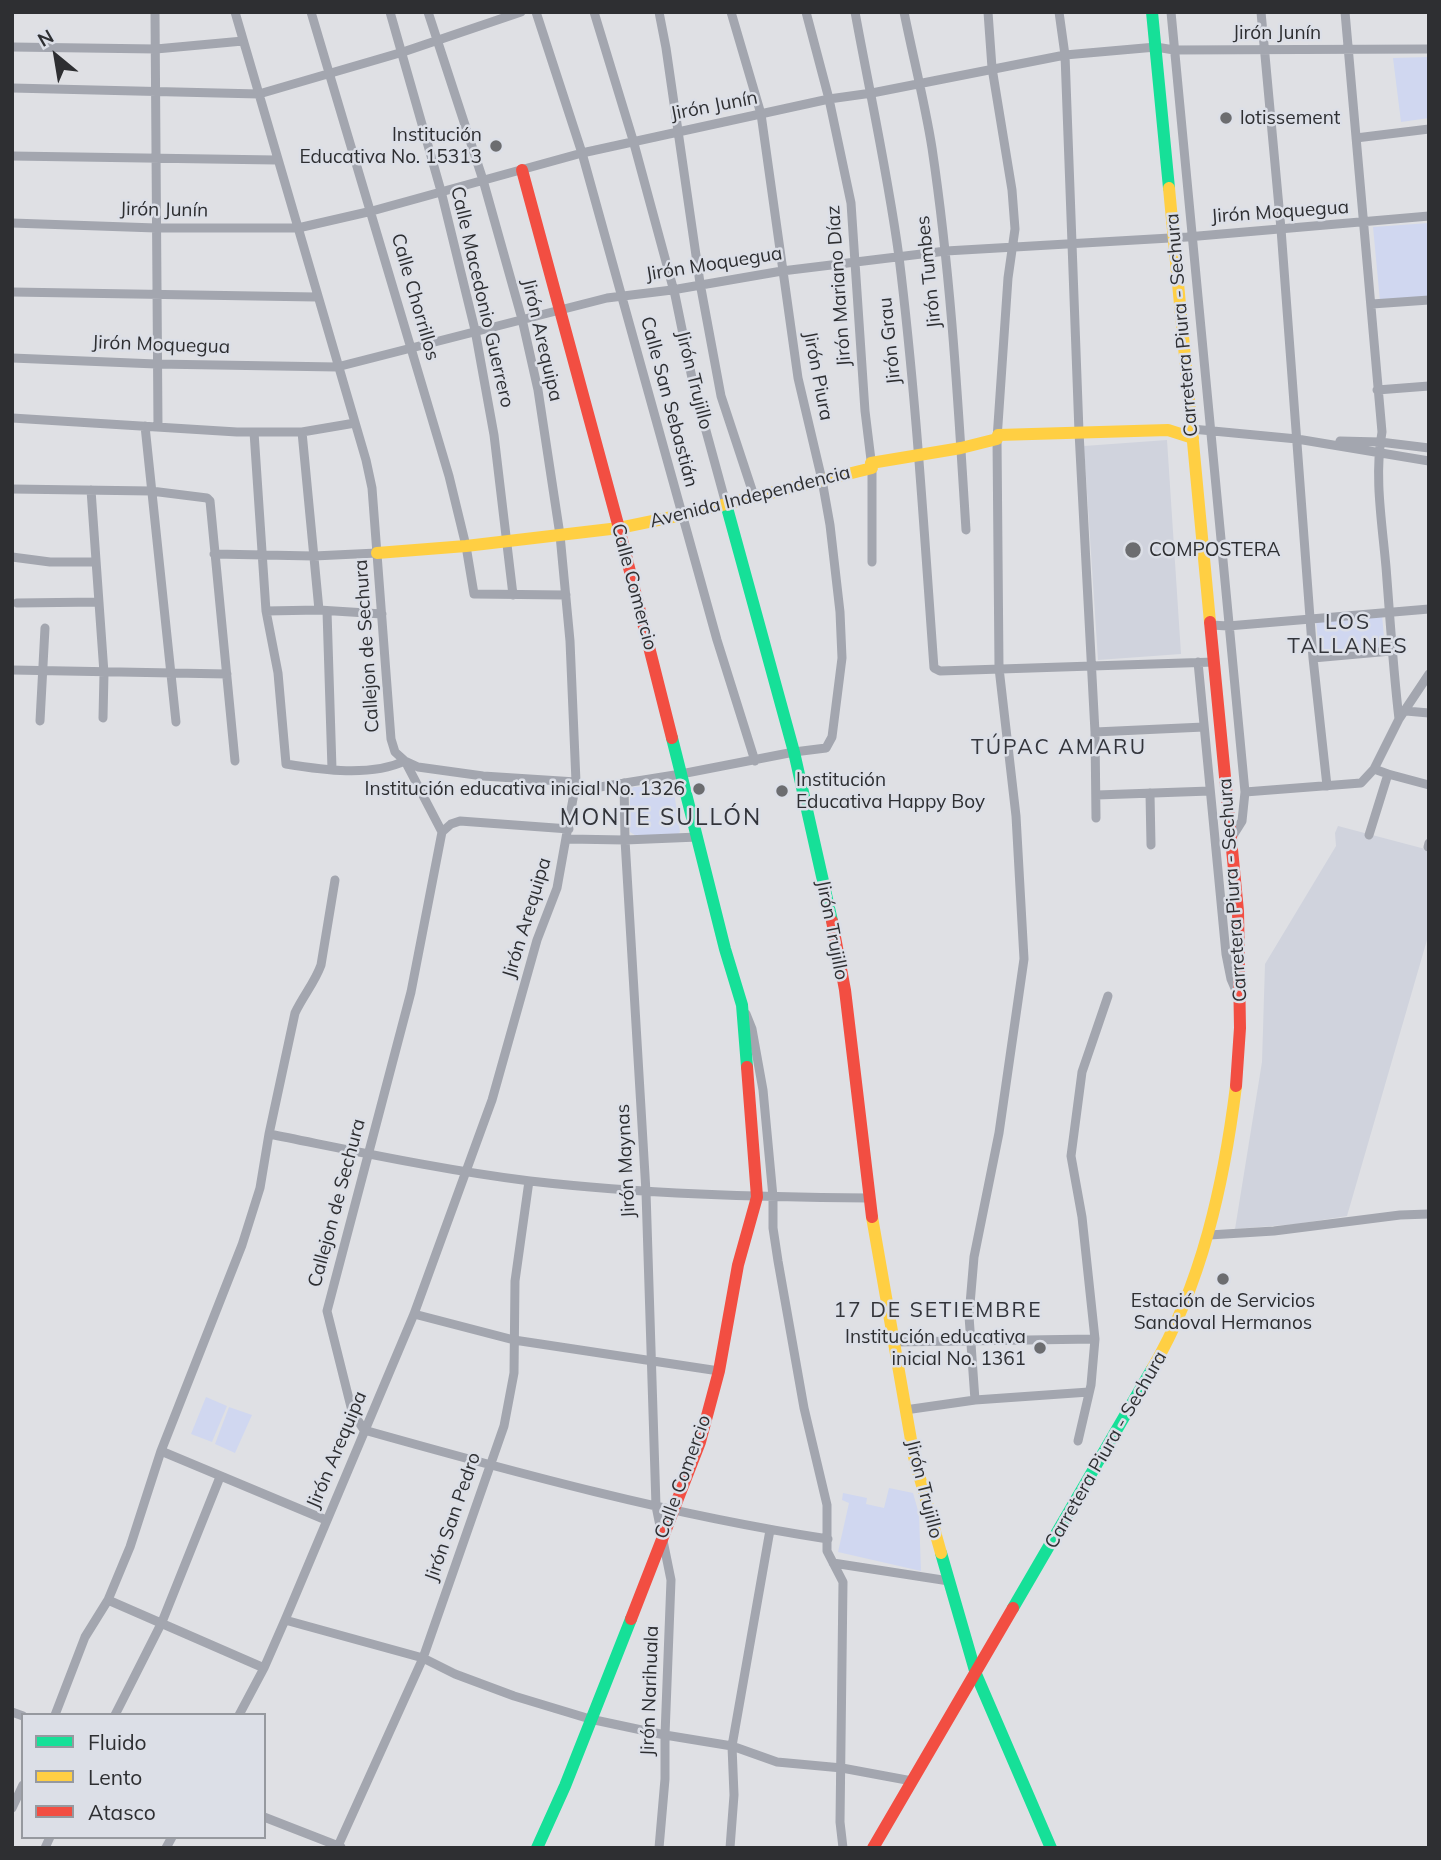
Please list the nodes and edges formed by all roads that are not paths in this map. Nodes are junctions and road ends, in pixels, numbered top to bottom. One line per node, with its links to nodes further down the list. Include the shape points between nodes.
1 (155, 12): 24 (street)
2 (235, 12): 20 (street, Callejon de Sechura)
3 (311, 12): 32 (street, Calle Chorrillos)
4 (390, 12): 29 (street, Calle Macedonio Guerrero)
5 (428, 12): 21 (street, Jirón Arequipa)
6 (521, 12): 21 (street)
7 (536, 12): 44 (street, Calle San Sebastián)
8 (594, 12): 43 (street, Jirón Trujillo)
9 (659, 12): 41 (street)
10 (731, 12): 39 (street, Jirón Piura)
11 (806, 12): 38 (street, Jirón Mariano Díaz)
12 (855, 12): 36 (street, Jirón Grau)
13 (904, 12): 33 (street, Jirón Tumbes)
14 (988, 12): 31 (street)
15 (1059, 12): 30 (street)
16 (1152, 12): 23 (street, Carretera Piura - Sechura)
17 (1171, 12): 27 (street)
18 (1261, 12): 28 (street)
19 (1345, 12): 25 (street)
20 (243, 41): 24 (street); 37 (street, Callejon de Sechura)
21 (437, 41): 29 (street); 49 (street, Jirón Arequipa)
22 (12, 47): 24 (street)
23 (1156, 47): 27 (street, Jirón Junín); 30 (street, Jirón Junín); 59 (street, Carretera Piura - Sechura)
24 (156, 49): 35 (street)
25 (1348, 49): 26 (street, Jirón Junín); 28 (street, Jirón Junín); 42 (street)
26 (1429, 49)
27 (1174, 50): 28 (street, Jirón Junín); 58 (street)
28 (1264, 51): 57 (street)
29 (403, 52): 32 (street); 50 (street, Calle Macedonio Guerrero)
30 (1065, 55): 31 (street, Jirón Junín); 60 (street)
31 (992, 68): 33 (street, Jirón Junín); 61 (street, via 1012,190)
32 (330, 74): 37 (street); 51 (street, Calle Chorrillos)
33 (918, 82): 36 (street, Jirón Junín); 62 (street, Jirón Tumbes, via 932,145)
34 (12, 88): 35 (street)
35 (156, 90): 37 (street); 46 (street)
36 (872, 93): 38 (street, Jirón Junín); 63 (street, Jirón Grau)
37 (259, 94): 47 (street, Callejon de Sechura)
38 (830, 99): 39 (street, Jirón Junín); 64 (street, Jirón Mariano Díaz, via 851,203)
39 (761, 114): 41 (street, Jirón Junín); 65 (street, Jirón Piura)
40 (1429, 129): 42 (street)
41 (677, 131): 43 (street, Jirón Junín); 66 (street)
42 (1356, 138): 54 (street)
43 (633, 140): 44 (street, Jirón Junín); 67 (street, Jirón Trujillo)
44 (582, 153): 48 (street, Jirón Junín); 70 (street, Calle San Sebastián)
45 (12, 156): 46 (street)
46 (157, 158): 47 (street); 55 (street)
47 (276, 160): 56 (street, Callejon de Sechura)
48 (522, 170): 49 (street, Jirón Junín); 74 (street, Calle Comercio)
49 (483, 180): 50 (street, Jirón Junín); 75 (street, Jirón Arequipa)
50 (441, 191): 51 (street, Jirón Junín); 76 (street, Calle Macedonio Guerrero)
51 (372, 211): 56 (street, Jirón Junín); 77 (street, Calle Chorrillos)
52 (1429, 216): 54 (street, Jirón Moquegua)
53 (12, 223): 55 (street, Jirón Junín)
54 (1364, 223): 57 (street, Jirón Moquegua); 73 (street)
55 (156, 228): 56 (street, Jirón Junín); 69 (street)
56 (298, 228): 71 (street, Callejon de Sechura)
57 (1281, 229): 58 (street, Jirón Moquegua); 94 (street)
58 (1193, 236): 59 (street, Jirón Moquegua); 89 (street)
59 (1174, 238): 60 (street, Jirón Moquegua); 87 (street, Carretera Piura - Sechura)
60 (1073, 242): 61 (street, Jirón Moquegua); 92 (street)
61 (1013, 245): 62 (street, Jirón Moquegua); 93 (street)
62 (946, 251): 63 (street, Jirón Moquegua); 96 (street, Jirón Tumbes)
63 (899, 257): 64 (street, Jirón Moquegua); 98 (street, Jirón Grau)
64 (857, 262): 65 (street, Jirón Moquegua); 100 (street, Jirón Mariano Díaz)
65 (782, 271): 66 (street, Jirón Moquegua); 101 (street, Jirón Piura, via 798,378)
66 (700, 284): 67 (street, Jirón Moquegua); 105 (street, via 721,396)
67 (672, 290): 70 (street, Jirón Moquegua); 106 (street, Jirón Trujillo)
68 (12, 292): 69 (street)
69 (156, 293): 71 (street); 79 (street)
70 (622, 296): 74 (street, Jirón Moquegua); 107 (street, Calle San Sebastián)
71 (316, 297): 80 (street, Callejon de Sechura)
72 (1429, 300): 73 (street)
73 (1371, 304): 82 (street)
74 (558, 309): 75 (street, Jirón Moquegua); 108 (street, Calle Comercio)
75 (522, 319): 76 (street, Jirón Moquegua); 110 (street, Jirón Arequipa)
76 (475, 330): 77 (street, Jirón Moquegua); 111 (street, Calle Macedonio Guerrero, via 494,435)
77 (411, 348): 80 (street, Jirón Moquegua); 112 (street, Calle Chorrillos)
78 (12, 358): 79 (street, Jirón Moquegua)
79 (156, 364): 80 (street, Jirón Moquegua); 86 (street)
80 (337, 367): 84 (street, Callejon de Sechura)
81 (1429, 386): 82 (street)
82 (1377, 390): 95 (street)
83 (12, 418): 85 (street)
84 (355, 423): 91 (street); 113 (street, Callejon de Sechura, via 372,488)
85 (145, 426): 86 (street); 104 (street)
86 (158, 426): 90 (street)
87 (1192, 429): 88 (street, Avenida Independencia); 88 (street, Avenida Independencia); 89 (street); 130 (street, Carretera Piura - Sechura)
88 (1168, 430): 92 (street, Avenida Independencia)
89 (1211, 430): 94 (street); 131 (street)
90 (254, 432): 91 (street); 115 (street)
91 (302, 432): 116 (street)
92 (1079, 432): 93 (street, Avenida Independencia); 137 (street)
93 (998, 437): 96 (street, Avenida Independencia); 138 (street)
94 (1297, 439): 95 (street); 129 (street)
95 (1378, 447): 97 (street); 99 (street); 127 (street)
96 (961, 448): 98 (street, Avenida Independencia); 109 (street, Jirón Tumbes)
97 (1429, 448)
98 (919, 456): 100 (street, Avenida Independencia); 138 (street, Jirón Grau, via 934,668)
99 (1429, 461)
100 (872, 465): 101 (street, Avenida Independencia); 119 (street, Jirón Mariano Díaz)
101 (822, 480): 105 (street, Avenida Independencia); 152 (street, Jirón Piura, via 840,611 842,658 836,718 827,748)
102 (12, 489): 103 (street)
103 (91, 490): 104 (street); 118 (street)
104 (151, 491): 114 (street, via 207,498); 141 (street)
105 (754, 496): 106 (street, Avenida Independencia)
106 (726, 504): 107 (street, Avenida Independencia); 152 (street, Jirón Trujillo)
107 (681, 515): 108 (street, Avenida Independencia); 155 (street, Calle San Sebastián)
108 (619, 528): 110 (street, Avenida Independencia); 158 (street, Calle Comercio)
109 (966, 530)
110 (560, 535): 111 (street, Avenida Independencia); 121 (street, Jirón Arequipa)
111 (506, 541): 112 (street, Avenida Independencia); 120 (street, Calle Macedonio Guerrero)
112 (466, 546): 113 (street, Avenida Independencia); 120 (street, Calle Chorrillos, via 474,594)
113 (377, 553): 116 (street); 128 (street, Callejon de Sechura)
114 (214, 554): 115 (street); 143 (street)
115 (262, 555): 116 (street); 125 (street)
116 (314, 556): 126 (street)
117 (12, 557): 118 (street)
118 (96, 562): 122 (street)
119 (872, 562)
120 (513, 595): 121 (street)
121 (566, 595): 162 (street, Jirón Arequipa)
122 (99, 602): 123 (street); 142 (street)
123 (16, 603)
124 (1429, 609): 127 (street)
125 (267, 611): 126 (street); 156 (street, via 278,673 285,764)
126 (323, 611): 128 (street); 156 (street)
127 (1390, 612): 129 (street); 133 (street)
128 (382, 614): 154 (street, Callejon de Sechura, via 391,739 395,752)
129 (1311, 618): 131 (street); 134 (street)
130 (1211, 625): 131 (street); 136 (street, Carretera Piura - Sechura)
131 (1230, 626): 165 (street)
132 (45, 628): 140 (street)
133 (1391, 651): 134 (street); 146 (street)
134 (1313, 658): 163 (street)
135 (1198, 662): 136 (street); 137 (street); 150 (street)
136 (1214, 662): 173 (street, Carretera Piura - Sechura)
137 (1093, 665): 138 (street); 151 (street)
138 (999, 668): 193 (street, via 1016,816 1024,959 999,1133 974,1257)
139 (12, 670): 140 (street)
140 (43, 671): 142 (street); 148 (street)
141 (170, 672): 142 (street); 143 (street); 149 (street)
142 (104, 673): 147 (street)
143 (227, 674): 153 (street)
144 (1429, 674): 146 (street)
145 (1429, 713): 146 (street)
146 (1402, 715): 157 (street)
147 (103, 718)
148 (40, 721)
149 (176, 722)
150 (1204, 727): 151 (street); 164 (street)
151 (1096, 732): 167 (street)
152 (794, 752): 155 (street); 187 (street, Jirón Trujillo, via 845,990)
153 (236, 761)
154 (405, 761): 156 (street, via 386,769); 162 (street, via 418,767); 169 (street, Callejon de Sechura)
155 (755, 761): 158 (street)
156 (332, 769)
157 (1374, 769): 159 (street); 163 (street, via 1361,783)
158 (681, 774): 160 (street); 172 (street, Calle Comercio)
159 (1388, 774): 161 (street); 171 (street)
160 (624, 783): 162 (street); 174 (street, Jirón Maynas)
161 (1429, 785)
162 (576, 786): 170 (street, Jirón Arequipa)
163 (1327, 786): 165 (street)
164 (1210, 791): 166 (street); 179 (street, via 1226,954)
165 (1245, 792): 173 (street, via 1242,821)
166 (1150, 793): 167 (street); 175 (street)
167 (1097, 795): 168 (street)
168 (1096, 818)
169 (442, 832): 170 (street, via 460,821); 181 (street, Callejon de Sechura, via 411,992)
170 (568, 834): 174 (street); 182 (street, Jirón Arequipa, via 557,888)
171 (1369, 835)
172 (698, 837): 174 (street); 178 (street, Calle Comercio)
173 (1231, 839): 179 (street, Carretera Piura - Sechura)
174 (625, 840): 184 (street, Jirón Maynas)
175 (1152, 845)
176 (335, 880): 180 (street, via 321,965 296,1013)
177 (1108, 996): 191 (street, via 1082,1073 1071,1156)
178 (742, 1005): 185 (street, Calle Comercio); 186 (street, Calle Comercio, via 758,1058)
179 (1242, 1005): 189 (street, Carretera Piura - Sechura, via 1235,1112)
180 (269, 1134): 181 (street); 202 (street, via 260,1188 242,1245)
181 (369, 1154): 182 (street); 200 (street, Callejon de Sechura, via 327,1311 352,1411)
182 (467, 1172): 183 (street); 190 (street, Jirón Arequipa)
183 (529, 1181): 184 (street); 192 (street, Jirón San Pedro, via 515,1281)
184 (646, 1192): 185 (street); 195 (street, Jirón Maynas)
185 (757, 1197): 186 (street); 196 (street, Calle Comercio, via 738,1265)
186 (773, 1197): 187 (street); 210 (street, Calle Comercio, via 778,1261 827,1505)
187 (869, 1198): 194 (street, Jirón Trujillo)
188 (1429, 1214): 189 (street)
189 (1209, 1235): 218 (street, Carretera Piura - Sechura, via 1162,1353)
190 (414, 1314): 192 (street); 200 (street, Jirón Arequipa)
191 (1095, 1339): 193 (street); 197 (street)
192 (514, 1340): 195 (street); 203 (street, Jirón San Pedro, via 514,1373 504,1426)
193 (969, 1341): 194 (street); 198 (street)
194 (893, 1342): 199 (street, Jirón Trujillo)
195 (652, 1360): 196 (street); 205 (street, Jirón Maynas)
196 (719, 1371): 206 (street, Calle Comercio, via 700,1442)
197 (1089, 1392): 198 (street); 201 (street)
198 (975, 1400): 199 (street)
199 (905, 1410): 212 (street, Jirón Trujillo)
200 (364, 1430): 203 (street); 207 (street, Jirón Arequipa)
201 (1078, 1441)
202 (161, 1451): 204 (street); 213 (street)
203 (489, 1465): 205 (street); 216 (street, Jirón San Pedro)
204 (220, 1476): 207 (street); 215 (street)
205 (656, 1506): 206 (street); 209 (street, Jirón Maynas)
206 (673, 1509): 208 (street); 209 (street, Calle Comercio)
207 (327, 1520): 214 (street, Jirón Arequipa)
208 (770, 1530): 210 (street); 224 (street)
209 (661, 1537): 222 (street, Calle Comercio); 223 (street, Jirón Narihuala, via 671,1580)
210 (828, 1539): 211 (street, Calle Comercio)
211 (833, 1563): 212 (street); 225 (street, Calle Comercio, via 844,1593)
212 (949, 1581): 218 (street, Jirón Trujillo)
213 (108, 1600): 215 (street); 219 (street, via 85,1637)
214 (285, 1620): 216 (street); 217 (street, Jirón Arequipa)
215 (162, 1622): 217 (street); 220 (street)
216 (423, 1658): 222 (street, via 514,1696); 230 (street, Jirón San Pedro)
217 (264, 1668): 221 (street, Jirón Arequipa)
218 (976, 1674): 226 (street, Carretera Piura - Sechura); 236 (street, Jirón Trujillo)
219 (56, 1713)
220 (116, 1713)
221 (240, 1713)
222 (590, 1718): 223 (street); 231 (street, Calle Comercio)
223 (664, 1735): 224 (street); 232 (street, Jirón Narihuala)
224 (732, 1746): 225 (street, via 776,1762); 233 (street)
225 (842, 1768): 226 (street); 234 (street, Calle Comercio)
226 (912, 1781): 235 (street, Carretera Piura - Sechura)
227 (21, 1789): 228 (street)
228 (12, 1808)
229 (266, 1817): 230 (street)
230 (337, 1847)
231 (537, 1848)
232 (659, 1848)
233 (730, 1848)
234 (843, 1848)
235 (873, 1848)
236 (1051, 1848)

